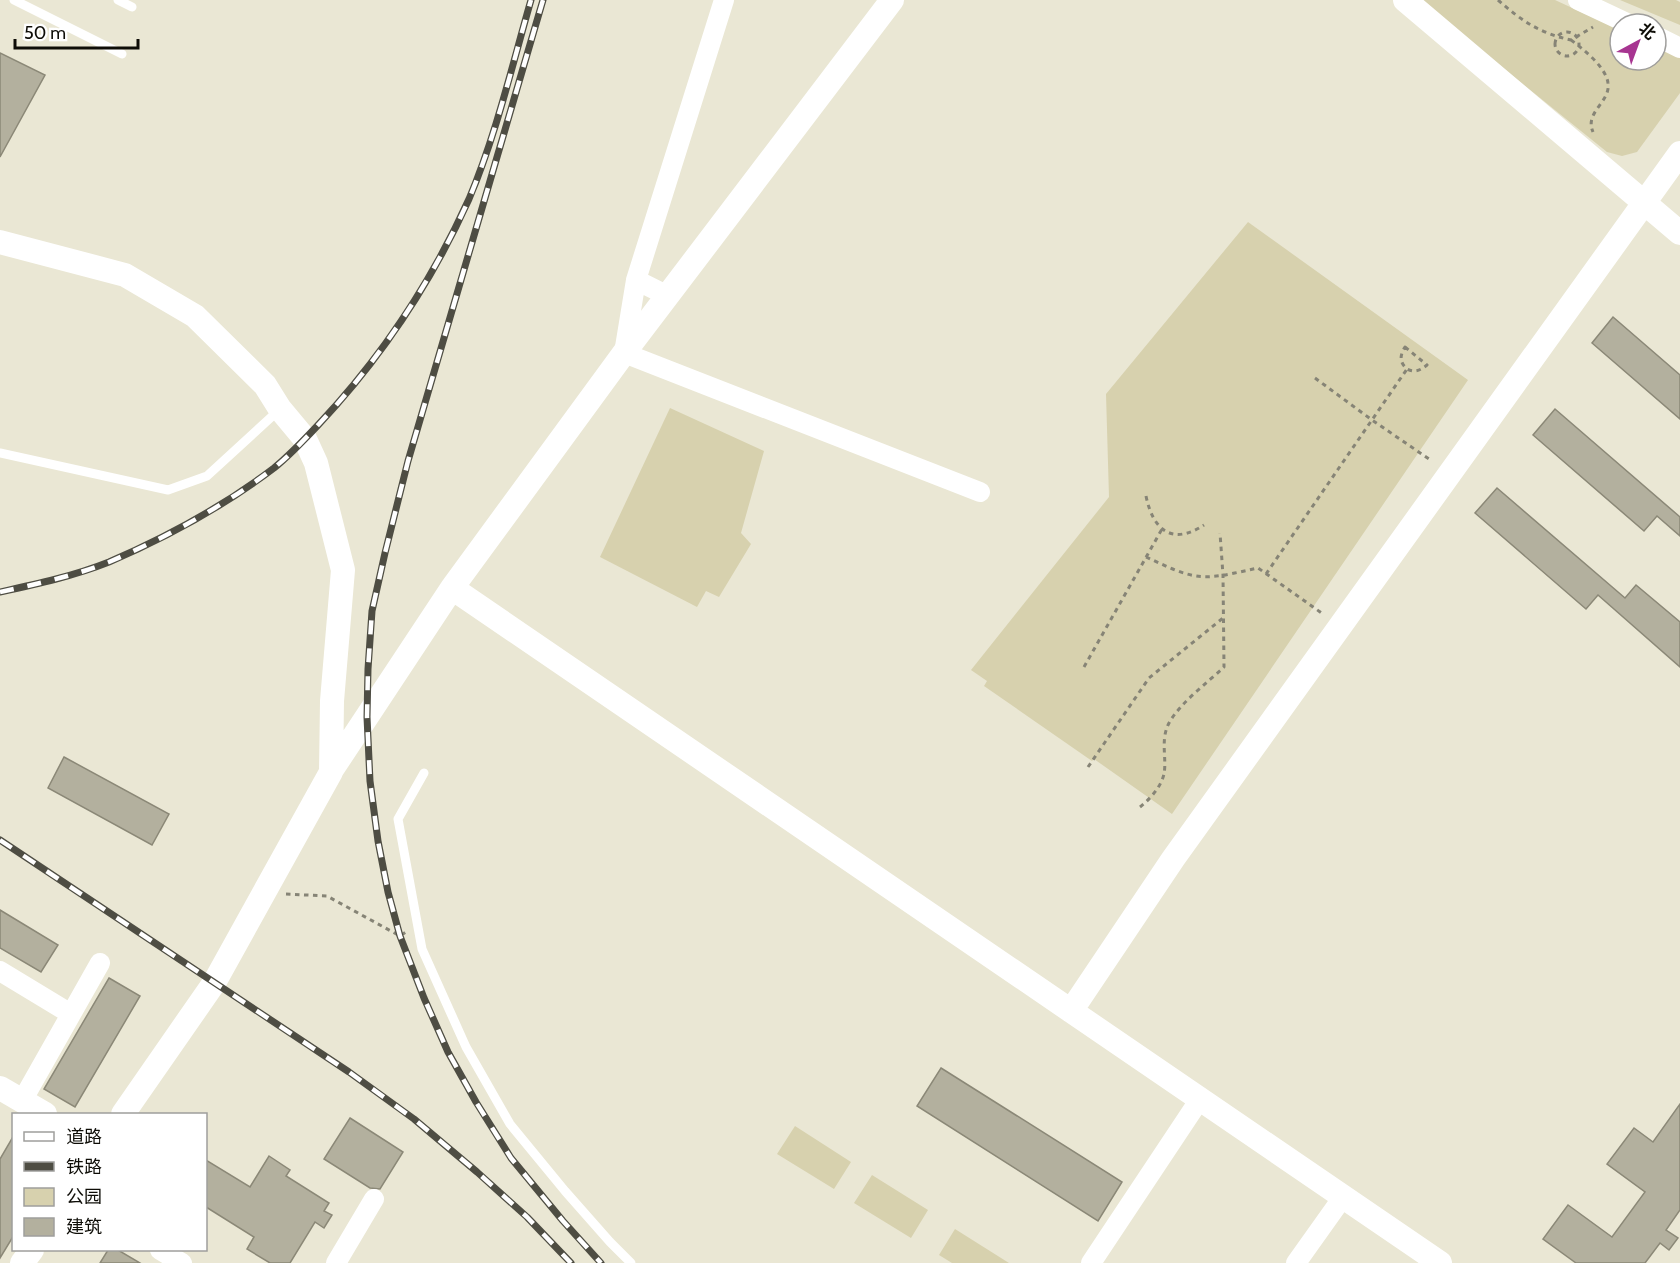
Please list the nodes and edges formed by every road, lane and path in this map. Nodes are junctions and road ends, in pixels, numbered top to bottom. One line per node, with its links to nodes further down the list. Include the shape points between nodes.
1 (14, 0): 15 (lane)
2 (118, 0): 8 (lane)
3 (724, 0): 21 (street)
4 (892, 0): 22 (street)
5 (1405, 0): 17 (street)
6 (1498, 0): 12 (path, via 1519,18)
7 (1578, 0): 9 (street)
8 (132, 7)
9 (1608, 14)
10 (1608, 25): 11 (path)
11 (1577, 36): 12 (path, via 1568,31); 13 (path); 14 (path)
12 (1557, 37): 13 (path); 14 (path, via 1555,47 1563,55 1575,53)
13 (1570, 40): 14 (path)
14 (1579, 46): 17 (path, via 1602,70 1609,84 1605,98 1594,111 1591,126)
15 (122, 54)
16 (1680, 153): 18 (street)
17 (1597, 163): 18 (street)
18 (1644, 202): 19 (street); 50 (street, via 1173,859)
19 (1680, 233)
20 (0, 242): 26 (street, via 125,275 195,316 265,385)
21 (636, 280): 22 (street); 23 (street)
22 (668, 296): 23 (street)
23 (624, 353): 30 (street); 38 (street)
24 (1407, 369): 24 (path, via 1400,354 1405,347 1427,365 1416,371); 27 (path)
25 (1315, 378): 27 (path)
26 (280, 409): 28 (lane, via 207,476 168,490); 43 (street, via 305,439 316,463 343,570 332,701)
27 (1372, 420): 29 (path); 36 (path)
28 (0, 453)
29 (1429, 459)
30 (980, 492)
31 (1146, 496): 33 (path, via 1152,518)
32 (1204, 525): 33 (path, via 1184,535 1172,535)
33 (1161, 529): 35 (path)
34 (1220, 533): 37 (path)
35 (1146, 557): 37 (path, via 1184,573); 41 (path)
36 (1266, 574): 37 (path, via 1258,568); 39 (path)
37 (1223, 575): 40 (path)
38 (452, 588): 43 (street); 50 (street)
39 (1323, 614)
40 (1223, 618): 42 (path, via 1149,678); 45 (path, via 1224,667 1168,724 1164,772 1159,786)
41 (1084, 667)
42 (1088, 767)
43 (331, 771): 56 (street, via 214,983)
44 (424, 773): 47 (lane, via 398,819)
45 (1140, 807)
46 (281, 894): 47 (path, via 327,896 400,936)
47 (417, 923): 65 (lane, via 422,949 466,1047 510,1124)
48 (100, 963): 51 (street)
49 (0, 971): 51 (street)
50 (1071, 1011): 53 (street)
51 (71, 1014): 54 (street)
52 (0, 1088): 54 (street)
53 (1200, 1099): 57 (street); 61 (street)
54 (22, 1101): 55 (street)
55 (43, 1113)
56 (124, 1113)
57 (1343, 1197): 66 (street); 67 (street)
58 (374, 1199): 64 (street)
59 (31, 1251): 62 (street)
60 (162, 1251): 63 (street)
61 (1101, 1260)
62 (22, 1263)
63 (182, 1263)
64 (336, 1263)
65 (631, 1263)
66 (1296, 1263)
67 (1440, 1263)

